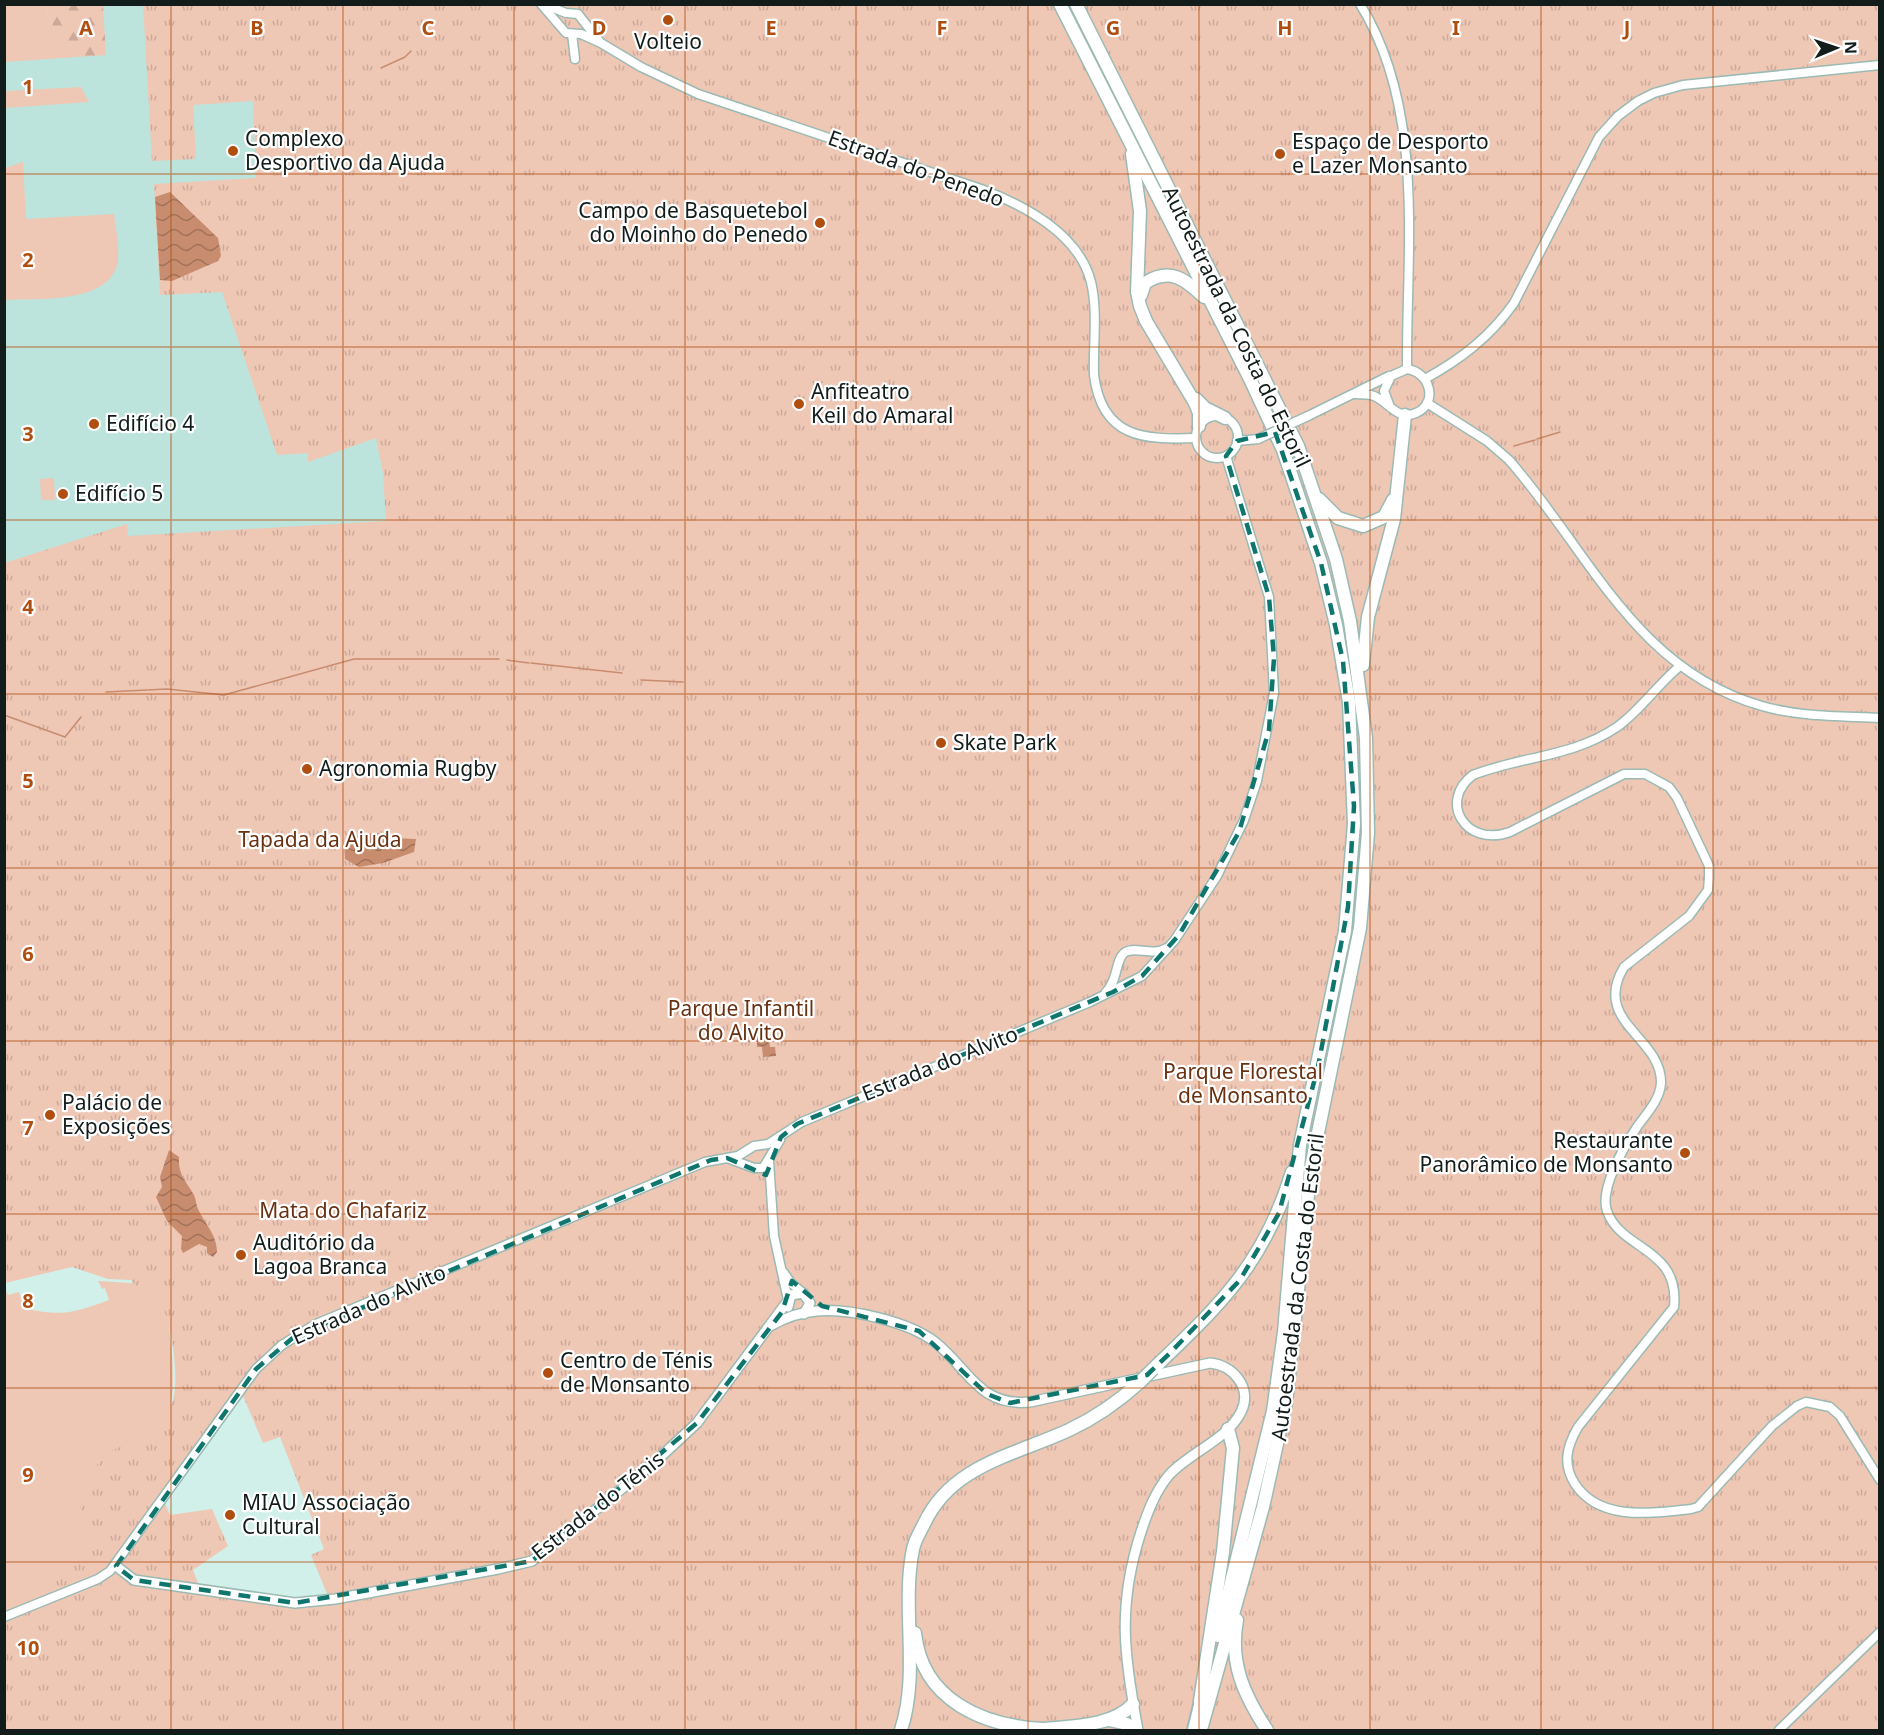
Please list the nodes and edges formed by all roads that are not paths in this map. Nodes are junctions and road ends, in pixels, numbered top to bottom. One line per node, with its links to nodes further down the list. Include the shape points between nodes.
1 (557, 4): 6 (street)
2 (574, 4): 8 (street, Estrada do Penedo)
3 (1060, 4): 14 (highway, Autoestrada da Costa do Estoril)
4 (1076, 4): 28 (highway, Autoestrada da Costa do Estoril, via 1263,373)
5 (1360, 4): 16 (street, via 1397,93 1409,182)
6 (544, 5): 7 (street); 9 (street)
7 (567, 10): 8 (street); 9 (street, via 561,20)
8 (581, 18): 10 (street, via 582,26); 11 (street, Estrada do Penedo)
9 (562, 28): 10 (street)
10 (574, 33): 11 (street, Estrada do Penedo); 12 (street)
11 (601, 43): 24 (street, Estrada do Penedo, via 698,94 981,189 1042,220 1079,254 1089,276 1094,375 1105,412 1125,430 1141,437)
12 (575, 59)
13 (1880, 65): 18 (street, via 1683,85 1654,93 1629,108 1599,136 1503,320 1470,350)
14 (1130, 144): 15 (highway, Autoestrada da Costa do Estoril); 24 (highway, via 1140,211 1140,306 1195,403 1199,413)
15 (1212, 305): 23 (highway, via 1181,277 1167,274 1145,283 1141,294 1148,321 1197,399); 39 (highway, Autoestrada da Costa do Estoril, via 1283,450 1302,501 1336,625 1349,702 1354,824 1348,907)
16 (1407, 369): 17 (street); 18 (street)
17 (1395, 373): 19 (street); 21 (street, via 1384,392)
18 (1425, 379): 20 (street, via 1430,391)
19 (1355, 394): 21 (street, via 1375,397); 25 (street, bridge, via 1258,439)
20 (1427, 403): 22 (street, via 1418,412); 29 (street, via 1488,441 1509,460 1633,625)
21 (1390, 407): 22 (street)
22 (1405, 415): 27 (highway)
23 (1225, 418): 24 (street, via 1209,417); 25 (street, via 1234,426)
24 (1197, 432): 26 (street, via 1198,446 1206,455)
25 (1237, 441): 26 (street)
26 (1226, 456): 32 (street, Estrada do Alvito, via 1269,597 1273,704 1257,781 1244,819 1217,876)
27 (1396, 493): 28 (highway, via 1384,517 1363,526 1338,518); 30 (highway, via 1390,537 1368,617)
28 (1316, 496): 30 (highway, Autoestrada da Costa do Estoril, via 1336,559)
29 (1680, 666): 31 (street, via 1724,694 1763,707 1800,714); 53 (street, via 1619,725 1576,748 1473,775 1460,790 1458,803 1461,818 1469,829 1495,836 1624,774 1645,774 1668,787 1677,798 1709,866 1708,890 1699,905 1624,967 1617,978 1617,1010 1653,1055 1661,1084 1655,1102 1608,1182 1607,1211 1618,1227 1666,1268 1672,1280 1674,1306 1578,1427 1569,1444 1570,1477 1595,1504 1609,1510 1698,1507 1784,1415 1811,1402 1830,1407 1840,1416)
30 (1363, 699): 56 (highway, Autoestrada da Costa do Estoril, via 1368,833 1359,935 1311,1167 1286,1403)
31 (1880, 718)
32 (1170, 946): 33 (street, via 1156,953); 35 (street, Estrada do Alvito)
33 (1140, 951): 34 (street, via 1126,952); 35 (street, via 1148,963)
34 (1119, 965): 36 (street, via 1124,975); 37 (street, via 1112,985)
35 (1145, 973): 36 (street, Estrada do Alvito)
36 (1135, 978): 37 (street, Estrada do Alvito)
37 (1101, 997): 38 (street, Estrada do Alvito, via 801,1122)
38 (782, 1137): 40 (street, Estrada do Alvito); 43 (street, Estrada do Alvito)
39 (1300, 1145): 54 (highway, bridge, via 1279,1214 1257,1257 1226,1296 1128,1393 1072,1429 986,1463 964,1476 937,1502); 59 (highway, Autoestrada da Costa do Estoril, via 1274,1411)
40 (761, 1146): 41 (street, Estrada do Alvito); 43 (street, via 767,1149)
41 (749, 1150): 42 (street, Estrada do Alvito); 44 (street, via 747,1157)
42 (727, 1158): 44 (street); 55 (street, Estrada do Alvito, via 688,1169 295,1336 256,1369)
43 (770, 1160): 44 (street, via 763,1168); 45 (street)
44 (753, 1167): 45 (street)
45 (770, 1193): 46 (street)
46 (781, 1268): 47 (street); 48 (street)
47 (805, 1295): 48 (main road, via 793,1293); 49 (main road); 50 (main road, via 810,1306)
48 (788, 1301): 50 (main road, via 790,1311); 51 (main road, Estrada do Ténis)
49 (836, 1311): 50 (main road, Estrada do Ténis); 52 (main road, via 919,1331 937,1343 987,1394 1010,1403 1218,1364 1237,1376 1244,1391 1241,1411)
50 (801, 1314): 51 (main road, Estrada do Ténis)
51 (770, 1326): 55 (main road, Estrada do Ténis, via 697,1423 668,1451 542,1555 511,1567 295,1604 134,1580)
52 (1228, 1428): 59 (highway, via 1233,1448 1223,1560); 60 (main road, via 1171,1473 1158,1490 1143,1524 1124,1605)
53 (1880, 1480)
54 (922, 1529): 64 (highway, via 915,1562 913,1607 918,1649 928,1672 948,1698 971,1714 1004,1726); 65 (highway, via 912,1558 908,1694)
55 (116, 1566): 57 (street, Estrada do Alvito, via 98,1579)
56 (1245, 1576): 63 (highway, Autoestrada da Costa do Estoril); 67 (highway, via 1236,1625 1235,1663 1246,1696)
57 (4, 1617)
58 (1880, 1632): 68 (street)
59 (1200, 1701): 63 (highway)
60 (1133, 1704): 61 (highway); 66 (main road)
61 (1109, 1720): 62 (highway); 66 (highway)
62 (1075, 1727): 64 (highway)
63 (1199, 1729)
64 (1039, 1730)
65 (901, 1731)
66 (1136, 1731)
67 (1267, 1731)
68 (1779, 1731)

